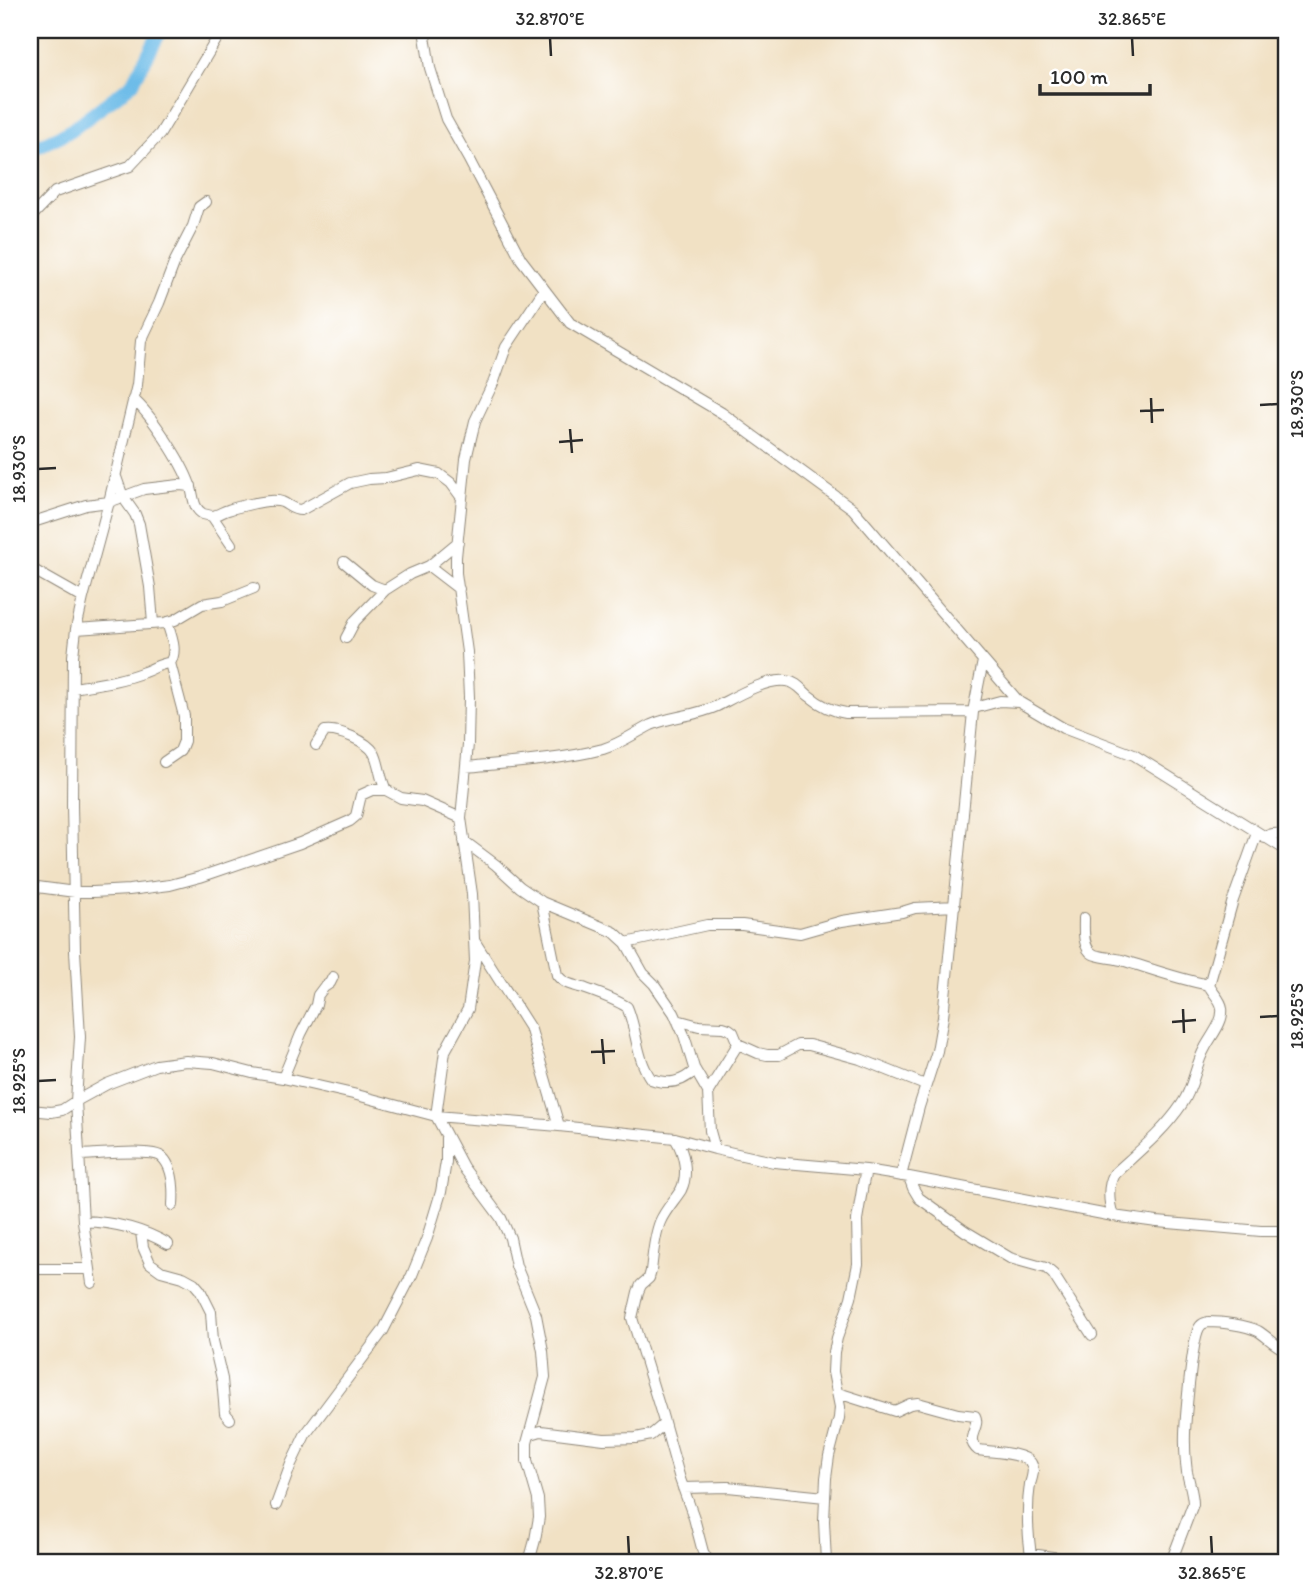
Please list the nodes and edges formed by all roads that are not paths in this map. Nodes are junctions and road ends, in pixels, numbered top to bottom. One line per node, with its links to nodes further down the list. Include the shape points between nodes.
1 (222, 30): 4 (street, via 160,134 130,166 55,192)
2 (424, 30): 5 (street, via 446,119 521,259)
3 (206, 202): 6 (street, via 199,207 141,341)
4 (30, 218)
5 (544, 290): 10 (street, via 506,347 475,421); 29 (street, via 570,323 722,413 853,509)
6 (133, 399): 7 (street); 8 (street, via 171,449)
7 (115, 476): 9 (street); 11 (street)
8 (191, 486): 9 (street, via 144,489); 12 (street, via 197,509)
9 (123, 498): 11 (street); 26 (street, via 139,524)
10 (462, 498): 12 (street, via 439,474 419,470 350,483 301,510 272,501); 14 (street)
11 (109, 502): 13 (street); 24 (street)
12 (212, 516): 15 (street)
13 (30, 523)
14 (458, 542): 17 (street); 22 (street)
15 (230, 544)
16 (344, 562): 23 (street)
17 (429, 566): 22 (street); 23 (street)
18 (30, 568): 19 (street)
19 (43, 575): 20 (street); 24 (street)
20 (30, 578)
21 (254, 588): 25 (street, via 202,604)
22 (459, 589): 36 (street, via 469,697)
23 (385, 590): 28 (street, via 355,621)
24 (83, 598): 27 (street)
25 (167, 622): 26 (street); 30 (street, via 175,648)
26 (153, 623): 27 (street)
27 (76, 629): 31 (street)
28 (346, 638)
29 (983, 661): 32 (street); 33 (street)
30 (170, 663): 31 (street, via 115,681); 35 (street, via 184,716 184,741 180,751)
31 (73, 688): 44 (street)
32 (1019, 702): 33 (street, via 1000,701); 40 (street, via 1063,728 1134,755)
33 (973, 710): 36 (street, via 833,711 785,680 743,692 705,711 652,725 605,748); 46 (street)
34 (316, 745): 37 (street, via 325,731 331,730 365,745 374,753)
35 (163, 762)
36 (466, 767): 38 (street)
37 (386, 790): 38 (street); 44 (street, via 361,795 356,816 350,821 200,877 148,889)
38 (461, 818): 41 (street)
39 (1286, 834): 40 (street)
40 (1261, 835): 42 (street); 51 (street, via 1233,900)
41 (464, 841): 45 (street); 48 (street)
42 (1286, 850)
43 (30, 886): 44 (street)
44 (75, 892): 58 (street, via 80,1037)
45 (542, 901): 49 (street, via 614,932); 54 (street, via 561,981 627,1007 651,1079 679,1082)
46 (955, 906): 49 (street, via 915,908 800,933 718,925); 56 (street, via 943,1017)
47 (1084, 918): 51 (street, via 1090,953)
48 (475, 942): 60 (street, via 468,1009 445,1051); 61 (street, via 531,1030)
49 (626, 943): 52 (street)
50 (333, 977): 55 (street, via 318,995)
51 (1209, 985): 71 (street, via 1221,1004 1221,1020 1196,1065 1183,1103 1151,1142 1111,1179)
52 (677, 1020): 53 (street, via 729,1028); 54 (street)
53 (738, 1044): 56 (street, via 767,1055 809,1045 860,1059); 57 (street)
54 (695, 1070): 57 (street)
55 (283, 1078): 58 (street, via 212,1063 173,1062 107,1084); 60 (street)
56 (925, 1086): 69 (street)
57 (708, 1093): 62 (street)
58 (76, 1101): 59 (street, via 56,1112); 67 (street)
59 (30, 1110)
60 (436, 1116): 61 (street); 63 (street)
61 (559, 1126): 64 (street)
62 (710, 1131): 65 (street); 66 (street)
63 (446, 1135): 84 (street, via 463,1167 501,1218 536,1315 545,1377); 89 (street, via 442,1184 412,1275 383,1331 305,1435)
64 (675, 1138): 65 (street); 83 (street, via 681,1148 684,1181 659,1226 649,1278 638,1292 632,1318)
65 (699, 1144): 66 (street)
66 (715, 1149): 68 (street, via 774,1162)
67 (79, 1155): 70 (street, via 158,1154 170,1170); 72 (street)
68 (866, 1170): 69 (street); 81 (street, via 857,1220 858,1264 834,1352)
69 (905, 1176): 71 (street); 79 (street, via 919,1198 965,1231 1010,1258 1046,1268)
70 (173, 1205)
71 (1112, 1216): 73 (street)
72 (83, 1221): 74 (street); 77 (street)
73 (1286, 1231)
74 (141, 1232): 75 (street); 82 (street, via 150,1263 194,1283 211,1312 225,1412)
75 (168, 1244)
76 (30, 1269): 77 (street)
77 (90, 1269): 78 (street)
78 (92, 1283)
79 (1091, 1335)
80 (1286, 1349): 95 (street, via 1248,1327 1208,1322 1198,1330 1185,1432 1193,1504)
81 (838, 1393): 88 (street, via 839,1418); 90 (street, via 895,1410 918,1403 975,1416 974,1448 1030,1462)
82 (230, 1419)
83 (664, 1424): 85 (street); 86 (street)
84 (535, 1430): 85 (street, via 604,1439); 91 (street, via 527,1443 527,1461 539,1517)
85 (647, 1436): 86 (street)
86 (670, 1445): 87 (street)
87 (684, 1488): 88 (street, via 737,1487); 92 (street)
88 (825, 1497): 93 (street)
89 (276, 1505)
90 (1031, 1558): 94 (street)
91 (529, 1562)
92 (709, 1562)
93 (826, 1562)
94 (1088, 1562)
95 (1169, 1562)

